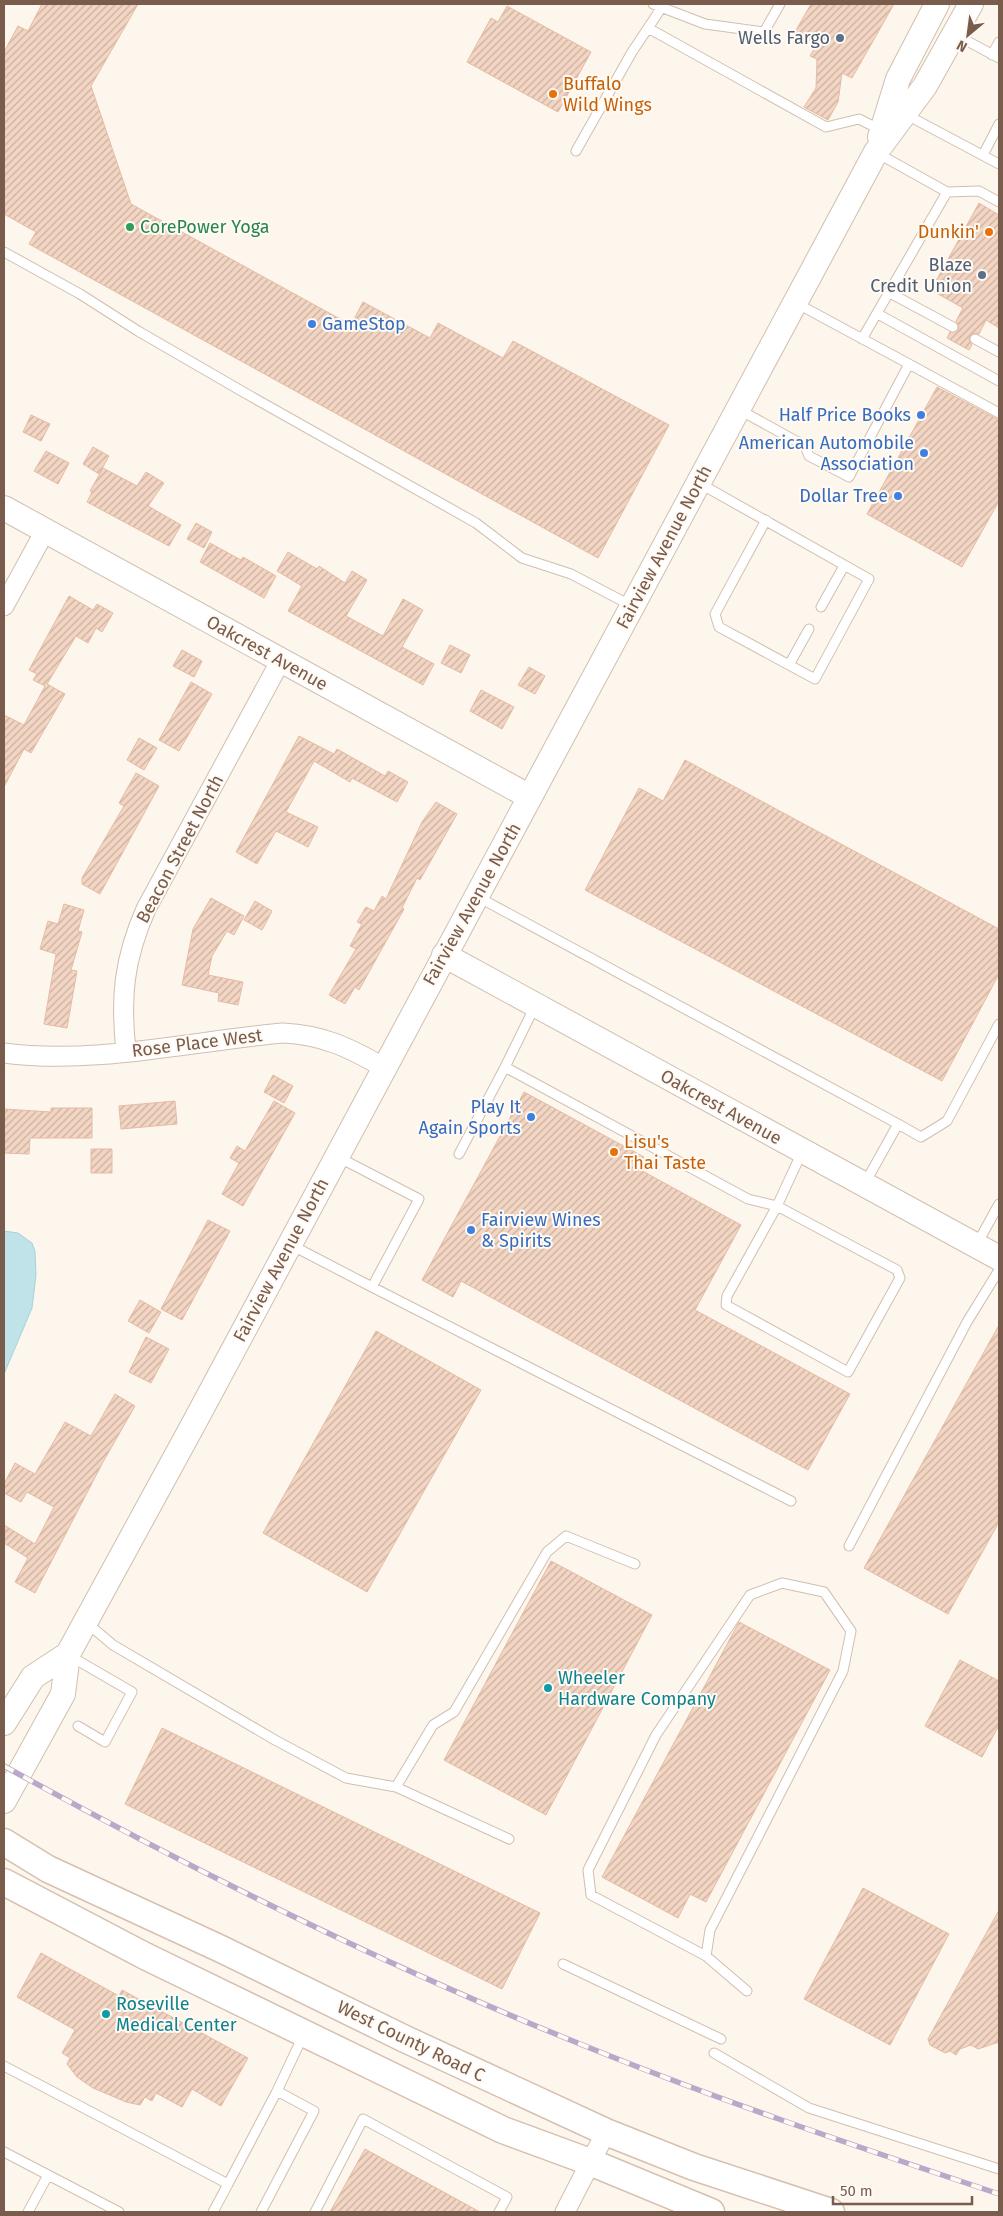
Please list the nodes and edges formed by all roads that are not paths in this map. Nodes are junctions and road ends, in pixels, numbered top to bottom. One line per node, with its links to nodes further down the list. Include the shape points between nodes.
1 (780, 4): 4 (lane, via 764,32 704,24)
2 (937, 4): 11 (street, Fairview Avenue North, via 898,79)
3 (970, 4): 6 (street, Fairview Avenue North)
4 (660, 5): 5 (lane)
5 (648, 28): 11 (lane, via 826,127 859,119); 12 (lane)
6 (954, 34): 8 (lane); 9 (street, Fairview Avenue North)
7 (999, 42): 8 (lane)
8 (996, 56)
9 (905, 114): 11 (street, Fairview Avenue North); 13 (lane)
10 (999, 124): 13 (lane)
11 (882, 139): 15 (lane); 19 (street, Fairview Avenue North)
12 (576, 150)
13 (984, 155): 14 (lane)
14 (999, 164)
15 (947, 192): 16 (lane, via 979,191); 18 (lane)
16 (999, 202)
17 (4, 252): 35 (lane, via 244,393 476,523 522,558 571,574)
18 (890, 293): 20 (lane); 21 (lane)
19 (795, 302): 22 (lane); 27 (street, Fairview Avenue North)
20 (878, 314): 22 (lane); 26 (lane)
21 (953, 327)
22 (862, 339): 25 (lane)
23 (976, 339): 24 (lane)
24 (999, 352)
25 (909, 364): 27 (lane, via 849,478 809,456 805,446); 28 (lane)
26 (999, 382)
27 (738, 408): 29 (street, Fairview Avenue North)
28 (999, 413)
29 (698, 483): 31 (lane); 35 (street, Fairview Avenue North)
30 (4, 508): 32 (street, Oakcrest Avenue)
31 (766, 520): 33 (lane); 39 (lane, via 715,614 719,627)
32 (45, 531): 34 (street); 38 (street, Oakcrest Avenue)
33 (844, 566): 36 (lane); 39 (lane, via 869,579 815,679)
34 (4, 606)
35 (632, 606): 40 (street, Fairview Avenue North)
36 (821, 608)
37 (809, 629): 39 (lane)
38 (281, 660): 40 (street, Oakcrest Avenue); 45 (street, Beacon Street North, via 134,936 122,996)
39 (789, 665)
40 (530, 797): 41 (street, Fairview Avenue North)
41 (476, 896): 42 (street, Fairview Avenue North); 49 (lane)
42 (444, 955): 43 (street, Oakcrest Avenue); 47 (street, Fairview Avenue North)
43 (536, 1005): 48 (lane); 50 (street, Oakcrest Avenue)
44 (999, 1024): 49 (lane, via 948,1121 921,1137)
45 (126, 1051): 46 (street, Rose Place West, via 57,1056); 47 (street, Rose Place West, via 273,1034 306,1034 330,1040)
46 (4, 1053)
47 (383, 1067): 52 (street, Fairview Avenue North)
48 (505, 1067): 51 (lane); 55 (lane, via 748,1199)
49 (898, 1124): 53 (lane)
50 (802, 1151): 53 (street, Oakcrest Avenue); 55 (lane)
51 (459, 1154)
52 (336, 1156): 56 (street, Fairview Avenue North); 60 (lane, via 419,1199)
53 (863, 1185): 57 (street, Oakcrest Avenue)
54 (999, 1204): 57 (lane)
55 (777, 1206): 55 (lane, via 897,1270 900,1278 848,1372 726,1305 727,1296)
56 (289, 1244): 60 (lane); 64 (street, Fairview Avenue North)
57 (976, 1247): 58 (street, Oakcrest Avenue)
58 (999, 1258)
59 (999, 1270): 62 (lane, via 967,1322)
60 (372, 1287): 61 (lane)
61 (791, 1501)
62 (849, 1546)
63 (635, 1564): 68 (lane, via 566,1536 547,1552 454,1712 433,1725)
64 (85, 1622): 65 (street, Fairview Avenue North); 68 (lane, via 113,1645 346,1778)
65 (68, 1654): 66 (street, Fairview Avenue North, via 33,1677); 67 (lane, via 132,1692 105,1742); 69 (street, Fairview Avenue North, via 63,1694)
66 (4, 1723)
67 (78, 1726)
68 (396, 1787): 70 (lane)
69 (4, 1801)
70 (509, 1838)
71 (4, 1842): 81 (main road, West County Road C, via 48,1869)
72 (4, 1882): 76 (main road)
73 (706, 1956): 73 (lane, via 591,1895 588,1870 656,1735 750,1595 782,1583 824,1592 851,1631 843,1671 710,1930); 75 (lane)
74 (563, 1964): 77 (lane)
75 (747, 1990)
76 (304, 2034): 80 (lane); 83 (main road, via 503,2130)
77 (721, 2039)
78 (714, 2053): 84 (lane, via 809,2108)
79 (4, 2066): 86 (lane)
80 (277, 2091): 86 (lane); 90 (lane, via 314,2110)
81 (606, 2132): 83 (street); 95 (main road, West County Road C, via 694,2167)
82 (4, 2152): 85 (lane)
83 (590, 2162): 93 (street); 94 (main road)
84 (999, 2169)
85 (48, 2175): 87 (lane); 88 (lane)
86 (228, 2184): 89 (lane)
87 (28, 2212)
88 (119, 2212)
89 (213, 2212)
90 (261, 2212)
91 (315, 2212): 92 (lane, via 363,2120 507,2197)
92 (499, 2212)
93 (565, 2212)
94 (711, 2212)
95 (831, 2212)

